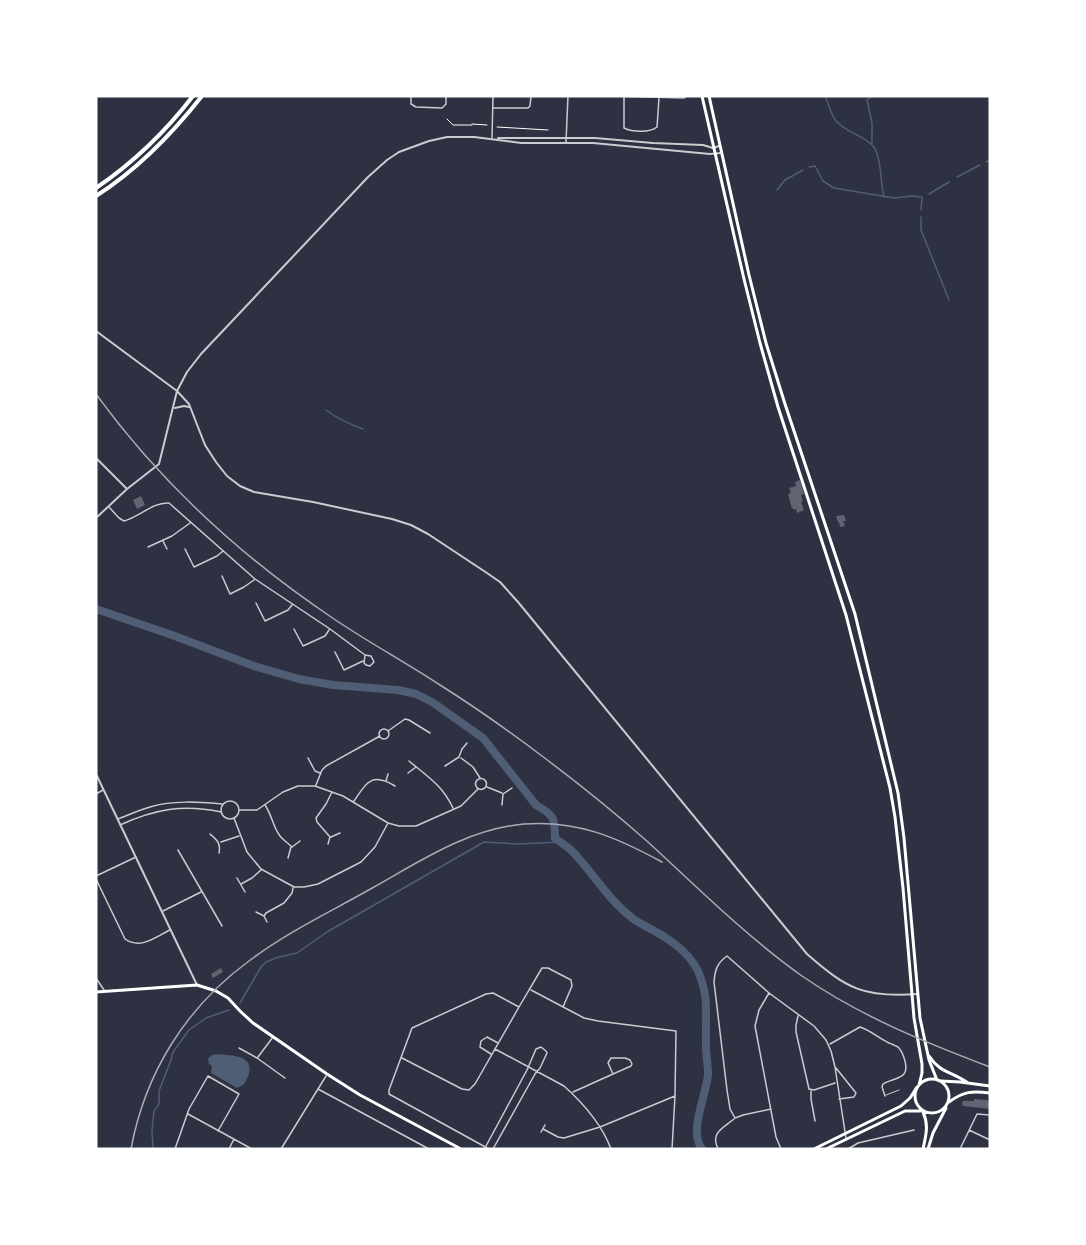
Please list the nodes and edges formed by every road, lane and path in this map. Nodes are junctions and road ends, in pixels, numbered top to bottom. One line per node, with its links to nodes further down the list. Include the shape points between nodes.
1 (193, 96): 26 (highway, via 144,149)
2 (202, 96): 27 (highway, via 146,157)
3 (411, 96): 4 (street, via 413,106 431,108 443,107)
4 (446, 96)
5 (493, 96): 15 (street)
6 (531, 96): 15 (street, via 528,108)
7 (568, 96): 19 (street)
8 (609, 96): 13 (street)
9 (632, 96): 13 (street); 14 (street)
10 (687, 96): 14 (street)
11 (702, 96): 23 (main road)
12 (709, 96): 22 (main road)
13 (624, 97): 14 (street, via 624,128 647,131 657,127)
14 (659, 98)
15 (493, 108): 17 (street)
16 (447, 119): 17 (path, via 453,125)
17 (492, 126): 18 (path); 20 (street)
18 (548, 130)
19 (566, 137): 20 (street); 21 (street); 23 (street)
20 (492, 138): 21 (street, via 521,143); 31 (street, via 447,137 407,148 387,160 207,346)
21 (566, 143): 25 (street)
22 (720, 146): 23 (street); 24 (main road)
23 (714, 148): 25 (main road)
24 (721, 153): 25 (street); 28 (main road)
25 (715, 154): 29 (main road)
26 (96, 188)
27 (96, 196)
28 (735, 215): 29 (main road); 57 (main road, via 774,370 855,614)
29 (729, 216): 58 (main road, via 765,361 846,615)
30 (96, 331): 31 (street)
31 (177, 391): 32 (street); 33 (street)
32 (191, 408): 33 (street); 124 (street, via 216,462 227,476 246,489 411,525 494,577 807,954 835,978 861,990 879,995)
33 (173, 410): 35 (street, via 159,464)
34 (96, 458): 35 (street)
35 (127, 489): 36 (street)
36 (108, 506): 37 (street); 38 (street, via 124,521 166,502)
37 (96, 518)
38 (191, 523): 39 (street); 43 (street)
39 (163, 540): 40 (street); 41 (street)
40 (148, 547)
41 (167, 549)
42 (185, 549): 43 (street, via 194,567)
43 (223, 551): 45 (street)
44 (222, 576): 45 (street, via 230,594)
45 (255, 579): 47 (street)
46 (256, 603): 47 (street, via 265,621)
47 (293, 604): 49 (street)
48 (294, 629): 49 (street, via 303,646 325,636)
49 (330, 629): 51 (street)
50 (335, 652): 52 (street, via 344,670)
51 (365, 655): 52 (street); 52 (street, via 374,662 370,666)
52 (363, 660)
53 (388, 731): 54 (street, via 405,719); 55 (street, via 381,730); 55 (street, via 386,738)
54 (430, 733)
55 (380, 736): 64 (street)
56 (467, 743): 59 (street)
57 (888, 747): 58 (main road); 116 (main road, via 901,806)
58 (880, 749): 115 (main road, via 895,817)
59 (459, 757): 62 (street); 68 (street, via 473,767)
60 (308, 758): 64 (street)
61 (409, 761): 63 (street)
62 (445, 766)
63 (416, 767): 65 (street); 83 (street, via 447,795)
64 (320, 773): 70 (street)
65 (408, 773)
66 (96, 774): 75 (street)
67 (388, 774): 69 (street)
68 (480, 779): 72 (street); 74 (street, via 476,782)
69 (386, 781): 71 (street); 79 (street, via 367,784)
70 (315, 786): 76 (street); 81 (street, via 298,786)
71 (395, 786)
72 (486, 786): 74 (street); 78 (street)
73 (512, 788): 78 (street)
74 (478, 789): 83 (street)
75 (104, 790): 77 (street); 87 (street)
76 (332, 792): 79 (street); 93 (street, via 316,818)
77 (96, 794)
78 (503, 794): 82 (street)
79 (354, 802): 88 (street)
80 (222, 804): 84 (street, via 232,801); 85 (street); 87 (street, via 162,804)
81 (265, 804): 84 (street, via 257,810); 97 (street, via 281,838)
82 (502, 805)
83 (453, 809): 88 (street, via 416,825)
84 (239, 810): 86 (street)
85 (221, 812): 86 (street, via 226,818); 89 (street, via 202,808 163,810)
86 (234, 818): 92 (street)
87 (117, 819): 89 (street)
88 (388, 823): 106 (street, via 361,862 318,884)
89 (120, 825): 100 (street)
90 (340, 833): 93 (street)
91 (210, 834): 95 (street)
92 (240, 836): 95 (street); 102 (street)
93 (330, 837): 96 (street)
94 (300, 841): 97 (street)
95 (219, 842): 99 (street)
96 (328, 844)
97 (292, 846): 101 (street)
98 (178, 850): 107 (street)
99 (219, 853)
100 (136, 857): 103 (street); 109 (street)
101 (288, 858)
102 (261, 869): 105 (street); 106 (street)
103 (96, 878): 114 (street, via 125,939 132,944)
104 (237, 878): 105 (street)
105 (241, 884): 108 (street)
106 (294, 887): 111 (street, via 284,903)
107 (202, 891): 109 (street); 113 (street)
108 (245, 892)
109 (162, 911): 114 (street)
110 (256, 912): 111 (street)
111 (264, 916): 112 (street)
112 (267, 922)
113 (222, 926)
114 (171, 929): 118 (street)
115 (907, 940): 116 (main road); 124 (main road)
116 (913, 940): 123 (main road)
117 (96, 978): 120 (street)
118 (197, 985): 120 (main road); 128 (main road, via 225,996)
119 (530, 990): 125 (street); 126 (street); 126 (street, via 543,968 569,978 572,986)
120 (104, 991): 121 (main road)
121 (96, 992)
122 (769, 993): 127 (street); 158 (street, via 755,1026); 162 (street, via 727,956 718,963 714,982 729,1103)
123 (918, 994): 124 (street); 133 (main road)
124 (911, 995): 146 (main road, via 922,1064)
125 (519, 1007): 129 (street); 136 (street, via 493,993 471,1000 412,1028)
126 (563, 1007): 153 (street, via 598,1021 676,1031)
127 (799, 1015): 130 (street); 149 (street, via 796,1032)
128 (273, 1036): 135 (street); 140 (main road)
129 (498, 1043): 132 (street); 134 (street, via 487,1037 481,1041 481,1049)
130 (829, 1045): 138 (street); 154 (street, via 860,1027 897,1047 906,1070 883,1084)
131 (239, 1047): 135 (street)
132 (495, 1049): 134 (street); 137 (street)
133 (927, 1051): 143 (main road); 145 (main road, via 939,1068)
134 (492, 1055): 136 (street, via 475,1084 467,1090)
135 (257, 1058): 142 (street)
136 (402, 1058): 175 (street, via 388,1094)
137 (528, 1066): 139 (street); 139 (street, via 541,1047 547,1053); 175 (street)
138 (835, 1067): 144 (street); 156 (street, via 856,1093)
139 (538, 1071): 151 (street); 183 (street)
140 (327, 1074): 148 (street); 181 (main road)
141 (612, 1074): 141 (street, via 608,1064 611,1058 630,1060 631,1066); 151 (street)
142 (285, 1078)
143 (938, 1080): 145 (main road); 146 (main road); 157 (main road, via 948,1091)
144 (837, 1082): 149 (street); 156 (street)
145 (968, 1083): 147 (main road)
146 (918, 1086): 159 (main road, via 915,1100); 171 (main road, via 901,1106)
147 (990, 1086)
148 (318, 1089): 179 (street); 180 (street)
149 (811, 1090): 163 (street)
150 (898, 1090): 154 (lane)
151 (572, 1093): 165 (street)
152 (990, 1093): 157 (main road, via 964,1093)
153 (675, 1096): 165 (street); 185 (street)
154 (885, 1096): 155 (lane)
155 (880, 1098)
156 (839, 1100): 171 (street)
157 (947, 1105): 159 (main road, via 937,1113); 192 (main road)
158 (771, 1109): 162 (street); 187 (street)
159 (923, 1111): 173 (main road, via 905,1111); 191 (main road, via 928,1129)
160 (188, 1114): 169 (street); 169 (street, via 208,1076 239,1094); 176 (street)
161 (990, 1115): 168 (street, via 977,1114)
162 (735, 1118): 186 (street, via 716,1135)
163 (815, 1121)
164 (545, 1125): 166 (street)
165 (600, 1127): 166 (street, via 561,1138); 184 (street)
166 (543, 1129): 170 (street)
167 (914, 1130): 190 (street)
168 (969, 1130): 174 (street); 193 (street)
169 (218, 1131): 172 (street)
170 (541, 1132)
171 (844, 1134): 173 (street); 188 (main road)
172 (234, 1139): 177 (street); 178 (street)
173 (846, 1139): 189 (main road)
174 (990, 1140)
175 (485, 1147): 182 (street)
176 (176, 1149)
177 (229, 1149)
178 (252, 1149)
179 (281, 1149)
180 (429, 1149)
181 (461, 1149)
182 (489, 1149)
183 (492, 1149)
184 (611, 1149)
185 (672, 1149)
186 (718, 1149)
187 (781, 1149)
188 (814, 1149)
189 (827, 1149)
190 (848, 1149)
191 (923, 1149)
192 (928, 1149)
193 (960, 1149)

